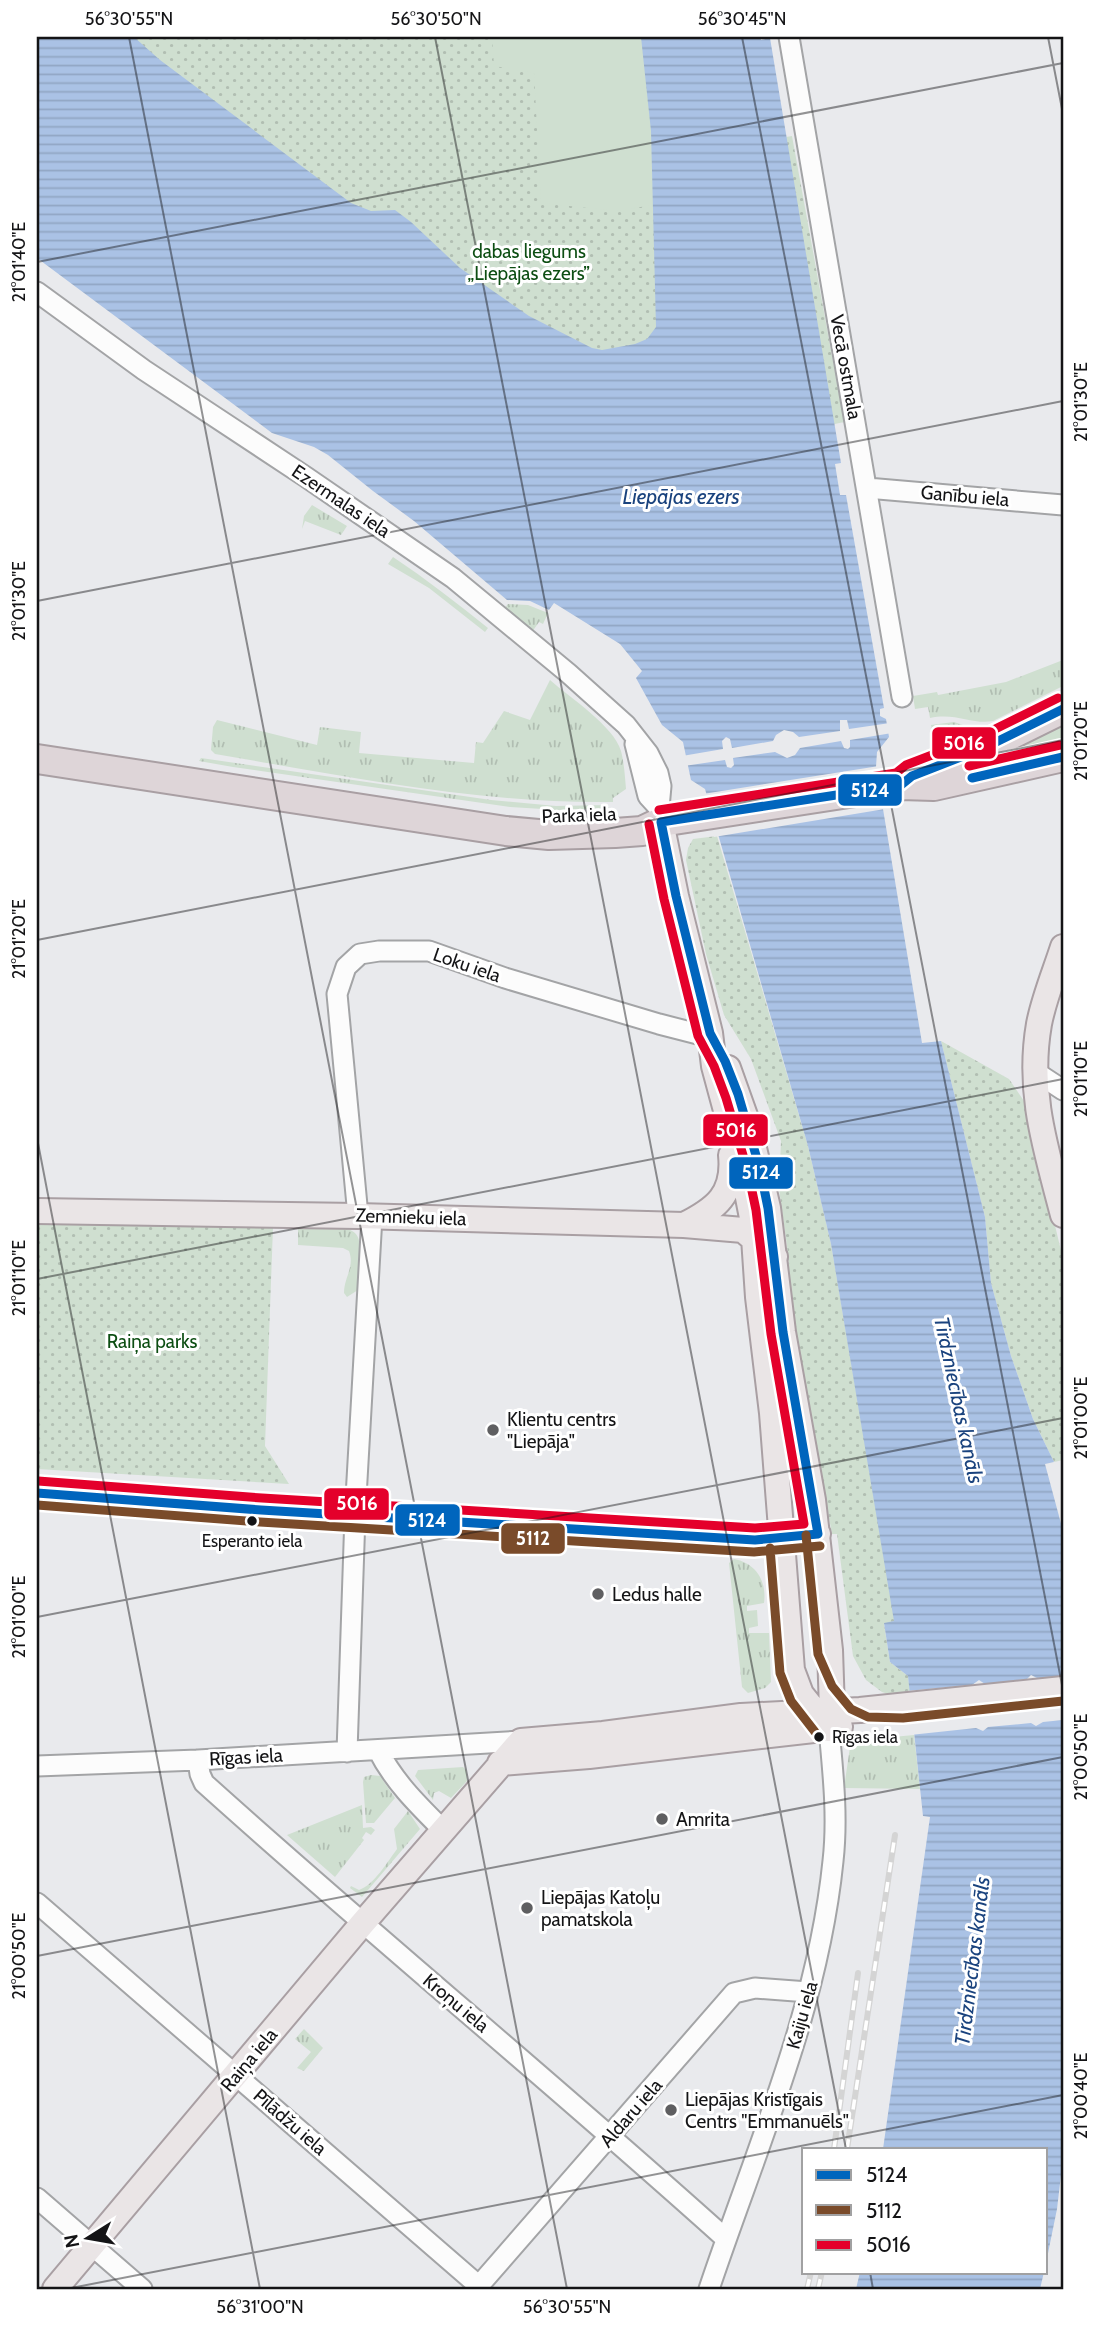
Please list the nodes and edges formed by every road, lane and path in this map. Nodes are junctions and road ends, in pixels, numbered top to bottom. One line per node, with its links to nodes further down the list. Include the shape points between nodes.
1 (789, 37): 3 (street, Vecā ostmala)
2 (37, 292): 11 (street, Ezermalas iela, via 144,370 453,578 610,709 631,730 658,772)
3 (867, 488): 4 (street, Ganību iela); 5 (street, Vecā ostmala)
4 (1063, 505)
5 (902, 697)
6 (1063, 709): 10 (highway)
7 (37, 740): 11 (highway, Parka iela, via 508,814)
8 (1063, 757): 10 (highway, via 934,786)
9 (37, 759): 11 (highway, Parka iela, via 549,835 642,831)
10 (901, 785): 11 (highway, via 699,817)
11 (660, 815): 13 (main road)
12 (1063, 947): 14 (main road, via 1040,1023)
13 (710, 1033): 16 (main road); 19 (street, Loku iela, via 659,1024 429,951 360,954 346,967 337,994); 22 (main road, via 749,1127)
14 (1034, 1071): 15 (street); 18 (main road, via 1039,1121)
15 (1063, 1090)
16 (727, 1119): 20 (main road, via 730,1184 709,1212); 21 (main road)
17 (37, 1211): 19 (main road, Zemnieku iela)
18 (1063, 1215)
19 (365, 1216): 20 (main road, Zemnieku iela); 24 (street)
20 (684, 1225): 21 (main road, Zemnieku iela, via 743,1230)
21 (755, 1240): 22 (main road, Zemnieku iela); 26 (main road)
22 (775, 1257): 25 (main road, via 783,1332)
23 (37, 1493): 24 (main road)
24 (355, 1515): 26 (main road); 37 (street)
25 (818, 1534): 26 (main road); 27 (main road)
26 (781, 1539): 28 (main road)
27 (831, 1650): 32 (main road, via 842,1679 858,1699); 34 (main road)
28 (792, 1670): 33 (main road, via 781,1697 757,1713); 34 (main road, via 801,1694)
29 (1063, 1689): 30 (main road)
30 (999, 1704): 31 (main road); 32 (main road, Rīgas iela)
31 (1063, 1705)
32 (903, 1713): 34 (main road, Rīgas iela)
33 (741, 1716): 34 (main road, Rīgas iela); 35 (main road, Rīgas iela)
34 (825, 1717): 39 (main road, Rīgas iela, via 589,1756); 44 (street, Kaiju iela, via 835,1785 833,1861)
35 (521, 1741): 36 (street, Rīgas iela); 39 (main road, Raiņa iela)
36 (378, 1750): 37 (street, Rīgas iela); 41 (street, via 409,1796)
37 (347, 1752): 38 (street, Rīgas iela)
38 (198, 1760): 40 (street, Rīgas iela); 43 (street, Kroņu iela, via 204,1783)
39 (500, 1763): 41 (main road, Raiņa iela)
40 (37, 1766)
41 (444, 1831): 43 (main road, Raiņa iela)
42 (37, 1903): 45 (street, Pīlādžu iela)
43 (362, 1924): 45 (main road, Raiņa iela); 46 (street, Kroņu iela)
44 (808, 1992): 46 (street, Aldaru iela, via 755,1988 734,1993); 48 (street, Kaiju iela, via 787,2067)
45 (236, 2075): 49 (main road, Raiņa iela); 50 (street, Pīlādžu iela)
46 (611, 2136): 48 (street, Kroņu iela); 50 (street, Aldaru iela)
47 (37, 2197): 49 (street)
48 (726, 2239): 53 (street, Kaiju iela)
49 (93, 2245): 51 (main road, Raiņa iela); 52 (street)
50 (478, 2287)
51 (55, 2289)
52 (142, 2289)
53 (709, 2289)

